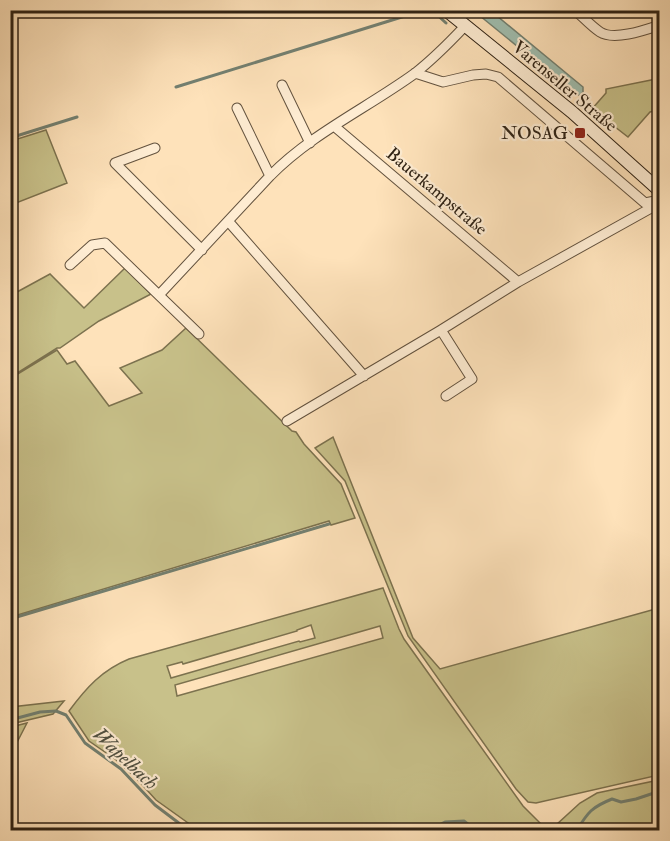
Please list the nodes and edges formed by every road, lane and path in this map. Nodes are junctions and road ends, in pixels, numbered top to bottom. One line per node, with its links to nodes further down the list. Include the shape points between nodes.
1 (446, 10): 4 (main road, Varenseller Straße)
2 (575, 10): 3 (street, via 608,36)
3 (660, 25)
4 (465, 26): 5 (street); 12 (main road, Varenseller Straße, via 572,112)
5 (415, 73): 8 (street); 13 (street, Varenseller Straße, via 443,82 473,75 498,77 645,203)
6 (282, 85): 9 (street)
7 (237, 108): 11 (street)
8 (334, 126): 9 (street); 17 (street, Bauerkampstraße)
9 (310, 143): 11 (street)
10 (155, 148): 15 (street, via 115,163)
11 (270, 176): 14 (street)
12 (660, 190)
13 (660, 201): 17 (street)
14 (228, 221): 15 (street); 21 (street)
15 (202, 250): 18 (street)
16 (70, 265): 18 (street, via 92,245 105,243)
17 (518, 282): 19 (street)
18 (159, 295): 20 (street)
19 (441, 330): 21 (street); 22 (street, via 472,379)
20 (199, 334)
21 (364, 376): 23 (street)
22 (446, 396)
23 (287, 421)

